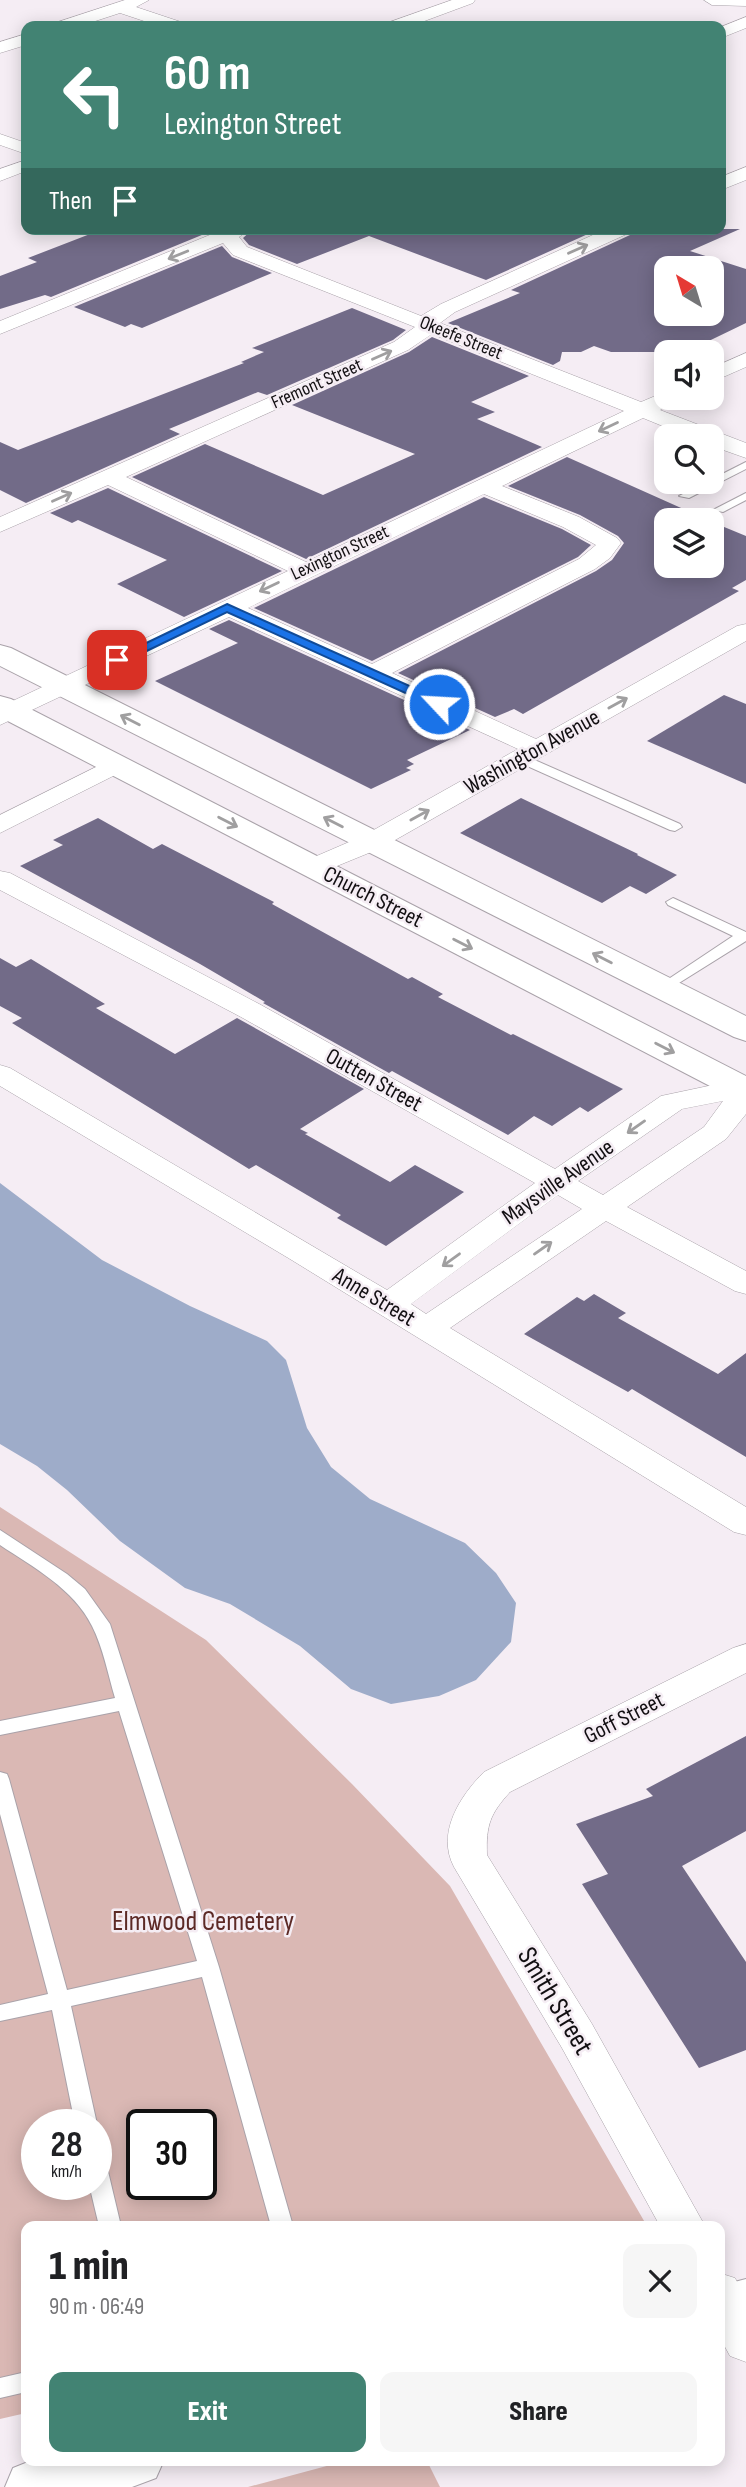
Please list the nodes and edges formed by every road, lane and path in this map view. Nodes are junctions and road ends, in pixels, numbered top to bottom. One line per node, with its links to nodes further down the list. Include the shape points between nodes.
1 (141, 0): 5 (street)
2 (467, 0): 8 (street)
3 (712, 0): 4 (street)
4 (746, 1)
5 (119, 7): 6 (street); 7 (street)
6 (78, 21)
7 (160, 21)
8 (410, 21)
9 (746, 22): 10 (street)
10 (726, 31)
11 (21, 41): 12 (street)
12 (0, 48)
13 (0, 139): 14 (street)
14 (21, 147)
15 (21, 167): 17 (street)
16 (746, 173): 18 (street)
17 (0, 175)
18 (726, 182)
19 (222, 235): 23 (street, one-way to 23)
20 (234, 235): 22 (street, Okeefe Street, via 240,251)
21 (609, 235): 22 (street, Fremont Street, one-way to 21, via 430,318 448,308)
22 (430, 326): 27 (street, Okeefe Street); 32 (street, Fremont Street, one-way to 22, via 401,346)
23 (0, 328)
24 (746, 359): 25 (street)
25 (724, 370)
26 (654, 405): 27 (street, Lexington Street)
27 (643, 410): 28 (street, Okeefe Street); 33 (street, Lexington Street, one-way to 33)
28 (677, 424)
29 (724, 443): 30 (street)
30 (746, 451)
31 (746, 465): 34 (lane)
32 (108, 477): 37 (street, Fremont Street, one-way to 32); 38 (street)
33 (483, 486): 38 (street, Lexington Street); 42 (street, via 571,522 609,544 587,564)
34 (685, 496)
35 (746, 496): 36 (lane)
36 (723, 508)
37 (0, 525)
38 (305, 570): 39 (street, Lexington Street, one-way to 39)
39 (227, 607): 42 (street); 43 (street, Lexington Street)
40 (746, 631): 45 (street, Washington Avenue, one-way to 40)
41 (0, 654): 43 (main road)
42 (373, 673): 45 (street)
43 (64, 686): 44 (street, Lexington Street); 49 (main road, one-way to 43)
44 (4, 711): 46 (main road, Church Street)
45 (530, 753): 48 (lane); 49 (street, Washington Avenue, one-way to 45)
46 (116, 765): 47 (street); 50 (main road, Church Street, one-way to 50)
47 (0, 825)
48 (675, 827)
49 (372, 842): 50 (street, Washington Avenue); 54 (main road, one-way to 49)
50 (316, 867): 57 (main road, Church Street, one-way to 57)
51 (0, 879): 58 (street, Outten Street, via 251,1010)
52 (673, 902): 53 (lane)
53 (745, 936): 54 (lane)
54 (663, 989): 55 (main road)
55 (746, 1031)
56 (0, 1073): 61 (street, Anne Street)
57 (745, 1089): 58 (street, Maysville Avenue, one-way to 58, via 672,1102); 59 (street, Maysville Avenue, via 715,1133)
58 (556, 1182): 59 (street, Outten Street); 61 (street, Maysville Avenue, one-way to 61)
59 (605, 1208): 60 (street, Outten Street); 62 (street, Maysville Avenue, one-way to 59)
60 (746, 1284)
61 (387, 1306): 62 (street, Anne Street)
62 (426, 1329): 63 (street, Anne Street)
63 (746, 1523)
64 (0, 1536): 66 (lane, via 79,1594 101,1624)
65 (746, 1657): 69 (street, Goff Street)
66 (127, 1702): 67 (lane); 70 (lane)
67 (0, 1728)
68 (0, 1779): 71 (lane)
69 (502, 1779): 77 (street, Smith Street, via 477,1803 467,1829 468,1856 577,2036)
70 (209, 1967): 71 (lane); 76 (lane)
71 (60, 2000): 72 (lane); 73 (lane)
72 (0, 2014)
73 (83, 2109)
74 (104, 2200): 75 (lane)
75 (109, 2221)
76 (281, 2221)
77 (680, 2221)
78 (21, 2383): 79 (lane)
79 (0, 2388)
80 (113, 2466): 81 (main road)
81 (33, 2487)

